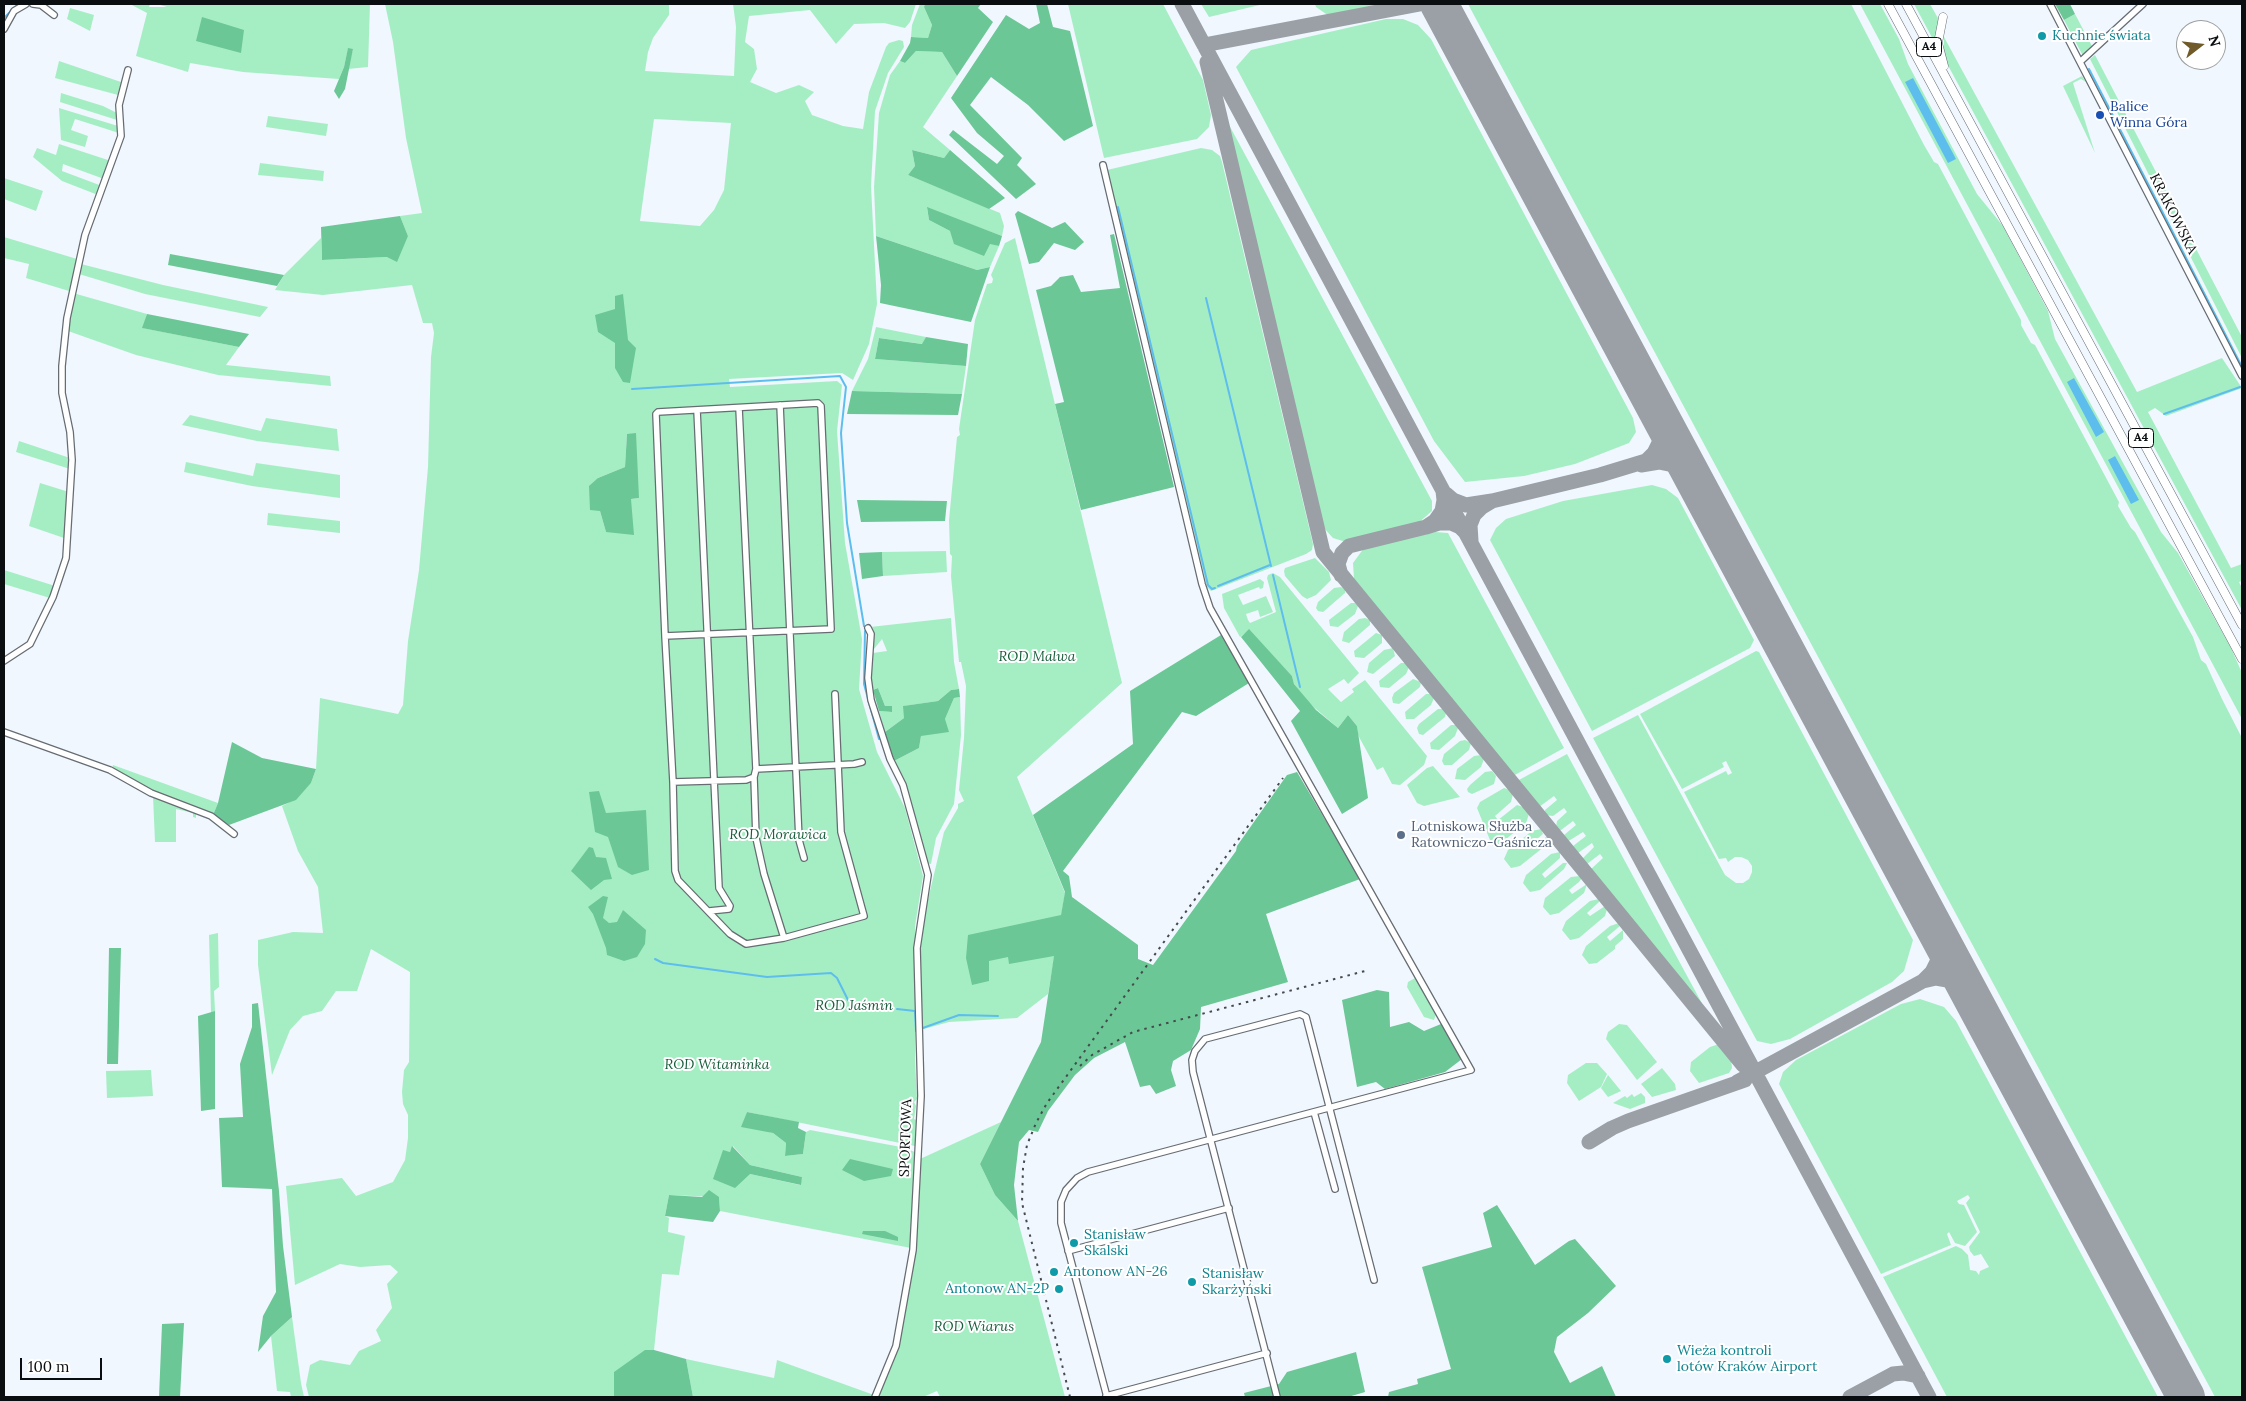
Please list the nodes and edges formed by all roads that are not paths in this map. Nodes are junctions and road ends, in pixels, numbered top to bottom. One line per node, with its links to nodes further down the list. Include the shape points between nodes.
1 (26, 4): 9 (street, via 14,11)
2 (33, 4): 7 (street, via 41,5)
3 (1888, 4): 24 (highway, A4)
4 (1906, 4): 12 (highway, A4)
5 (2050, 4): 10 (street, KRAKOWSKA)
6 (2143, 4): 10 (street)
7 (54, 15)
8 (1943, 17): 12 (highway, via 1939,48)
9 (4, 29)
10 (2081, 62): 14 (street, KRAKOWSKA)
11 (128, 70): 25 (street, via 119,105 121,136 85,235 66,327 62,393 72,460 66,558 53,597 30,644)
12 (1952, 89): 18 (highway, A4)
13 (1102, 164): 39 (street, via 1210,608 1471,1070)
14 (2242, 376)
15 (780, 405): 16 (street); 20 (street); 20 (street, via 818,403 822,416 831,630)
16 (738, 408): 17 (street); 21 (street)
17 (697, 410): 22 (street); 23 (street, via 656,414)
18 (2242, 625)
19 (868, 628): 48 (street, SPORTOWA, via 871,634 868,678 871,700 890,759 903,785 928,874 917,948 920,1096 913,1250 896,1346)
20 (791, 630): 21 (street); 30 (street)
21 (749, 632): 22 (street); 31 (street)
22 (706, 635): 23 (street); 33 (street)
23 (665, 636): 34 (street)
24 (2242, 659)
25 (4, 661)
26 (835, 694): 29 (street)
27 (4, 732): 35 (street, via 110,770 151,793 209,815)
28 (862, 762): 29 (street)
29 (838, 765): 30 (street); 38 (street, via 841,832 864,916)
30 (797, 767): 31 (street); 36 (street, via 799,840)
31 (756, 769): 32 (street)
32 (754, 777): 33 (street); 38 (street, via 756,838)
33 (713, 781): 34 (street); 37 (street, via 719,888 730,906 729,909)
34 (673, 782): 37 (street, via 678,880)
35 (234, 834)
36 (804, 858)
37 (709, 911): 38 (street, via 730,934 746,944)
38 (784, 938)
39 (1329, 1108): 40 (street); 41 (street, via 1308,1023 1303,1015 1205,1039 1192,1060); 45 (street)
40 (1314, 1112): 41 (street); 42 (street)
41 (1211, 1140): 43 (street); 44 (street, via 1088,1172 1077,1178 1066,1190 1062,1202 1061,1223)
42 (1335, 1189)
43 (1229, 1208): 44 (street); 46 (street)
44 (1068, 1251): 47 (street)
45 (1374, 1280)
46 (1267, 1353): 47 (street); 49 (street)
47 (1106, 1396)
48 (875, 1397)
49 (1277, 1397)

